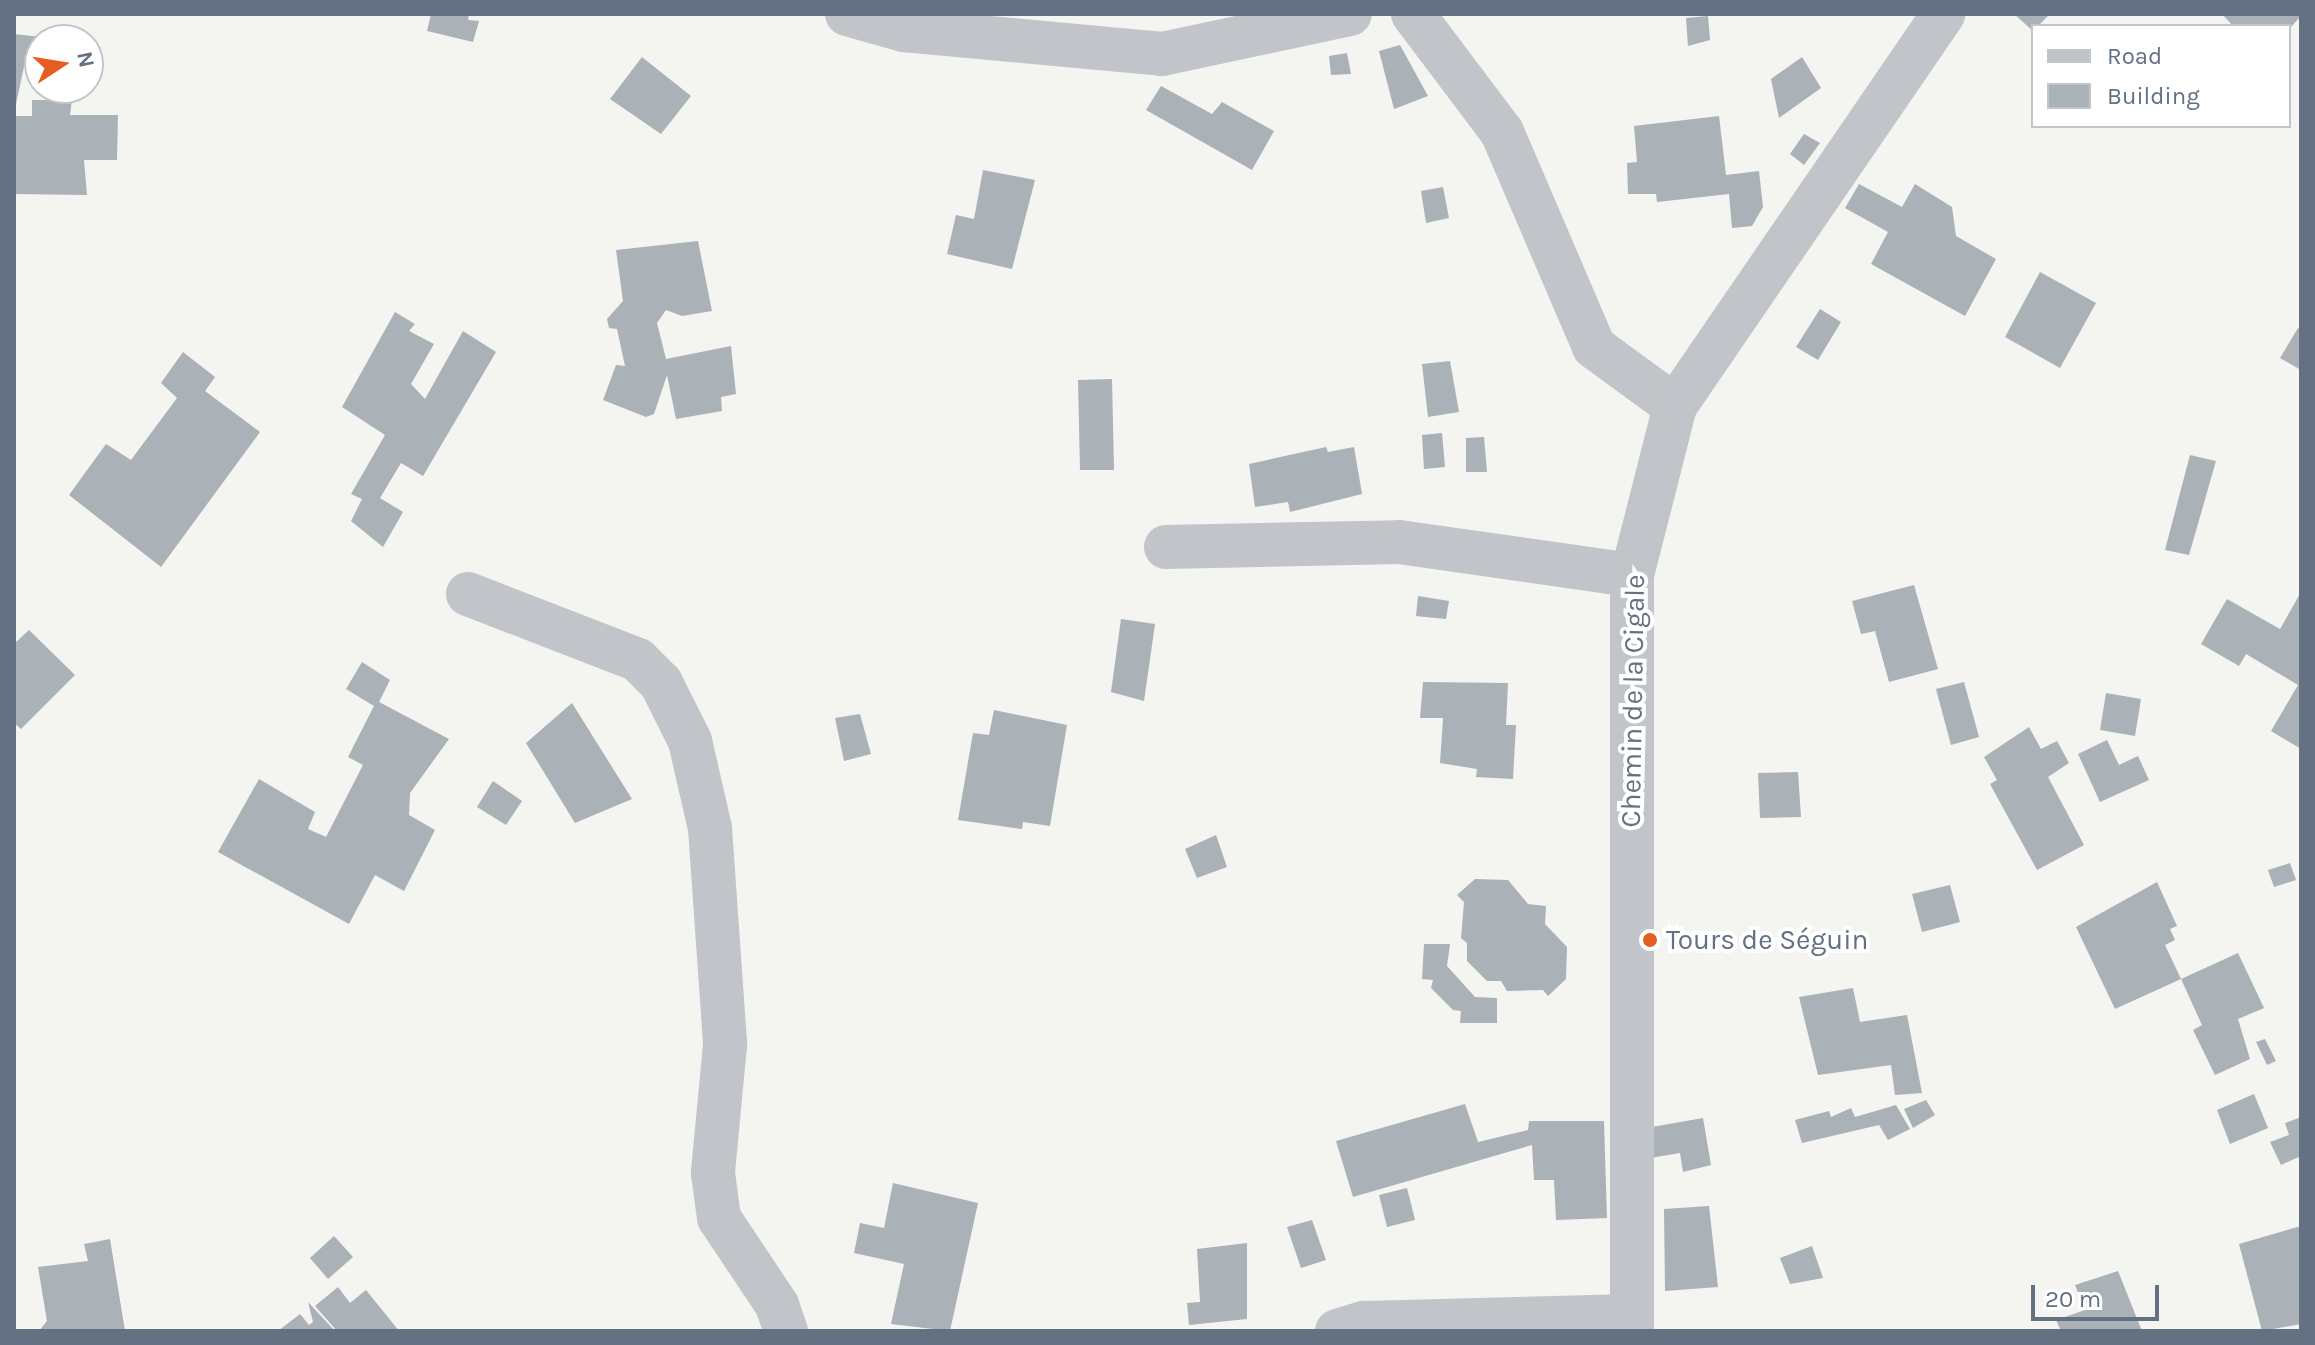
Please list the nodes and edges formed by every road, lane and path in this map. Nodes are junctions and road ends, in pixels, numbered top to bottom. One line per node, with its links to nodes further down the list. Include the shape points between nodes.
1 (847, 14): 2 (street, via 904,30 1162,54)
2 (1350, 14)
3 (1413, 14): 5 (street, via 1502,132 1594,347)
4 (1943, 14): 5 (street, Chemin de la Cigale)
5 (1675, 406): 7 (street, Chemin de la Cigale)
6 (1166, 547): 7 (street, via 1399,542)
7 (1632, 575): 9 (street, Chemin de la Cigale)
8 (468, 594): 10 (street, via 638,660 661,683 690,741 710,828 725,1045 713,1173 719,1218 777,1305)
9 (1631, 1324): 11 (street, via 1364,1323)
10 (786, 1331)
11 (1337, 1331)

